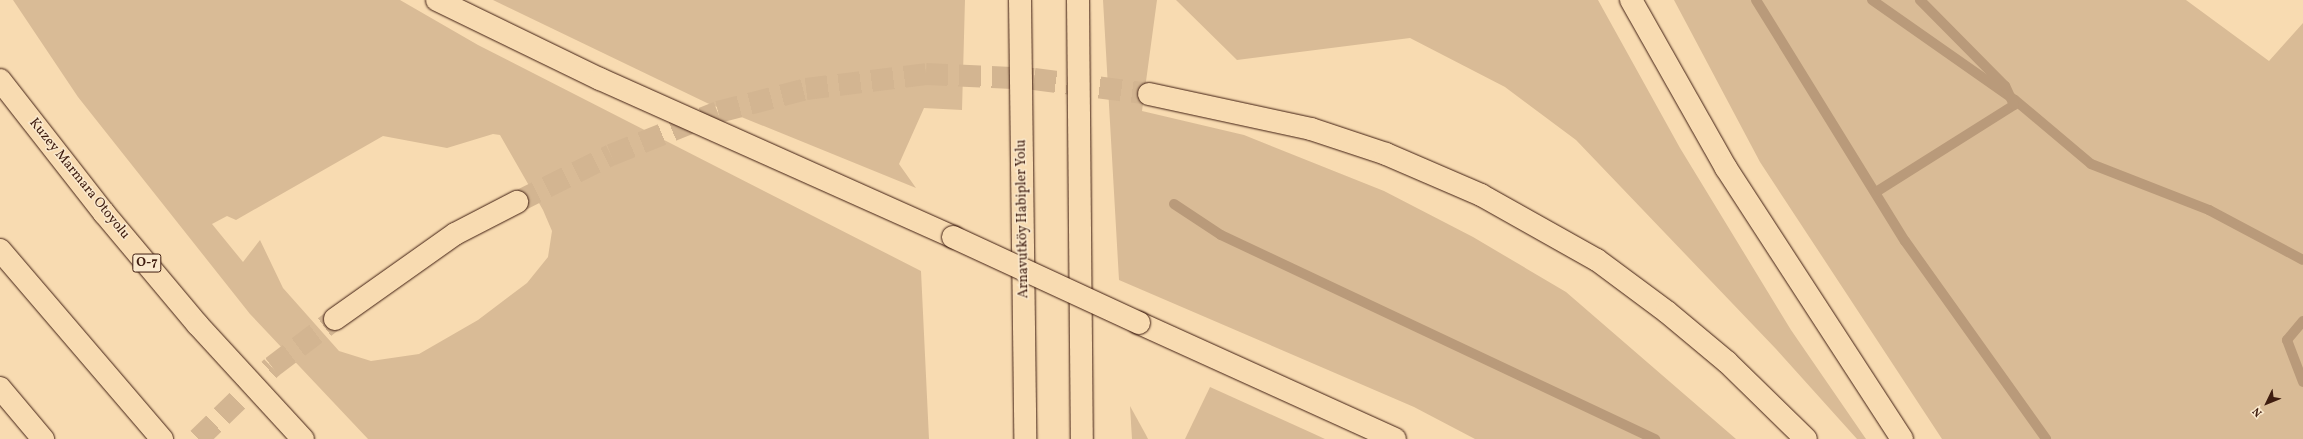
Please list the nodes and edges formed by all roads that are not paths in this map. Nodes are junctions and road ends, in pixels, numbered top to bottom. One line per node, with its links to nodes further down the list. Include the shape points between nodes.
1 (437, 0): 16 (highway, bridge, via 593,76)
2 (1020, 0): 14 (highway, Arnavutköy Habipler Yolu)
3 (1078, 0): 15 (highway)
4 (1631, 0): 18 (highway, via 1726,168)
5 (0, 80): 13 (highway, Kuzey Marmara Otoyolu / O-7, via 193,319)
6 (1149, 94): 17 (highway, via 1311,129 1386,154 1481,195 1597,260 1667,312 1727,362)
7 (517, 202): 9 (highway, via 455,234)
8 (0, 250): 12 (highway)
9 (335, 319)
10 (0, 388): 11 (highway)
11 (43, 439)
12 (162, 439)
13 (303, 439)
14 (1025, 439)
15 (1082, 439)
16 (1395, 439)
17 (1806, 439)
18 (1902, 439)

